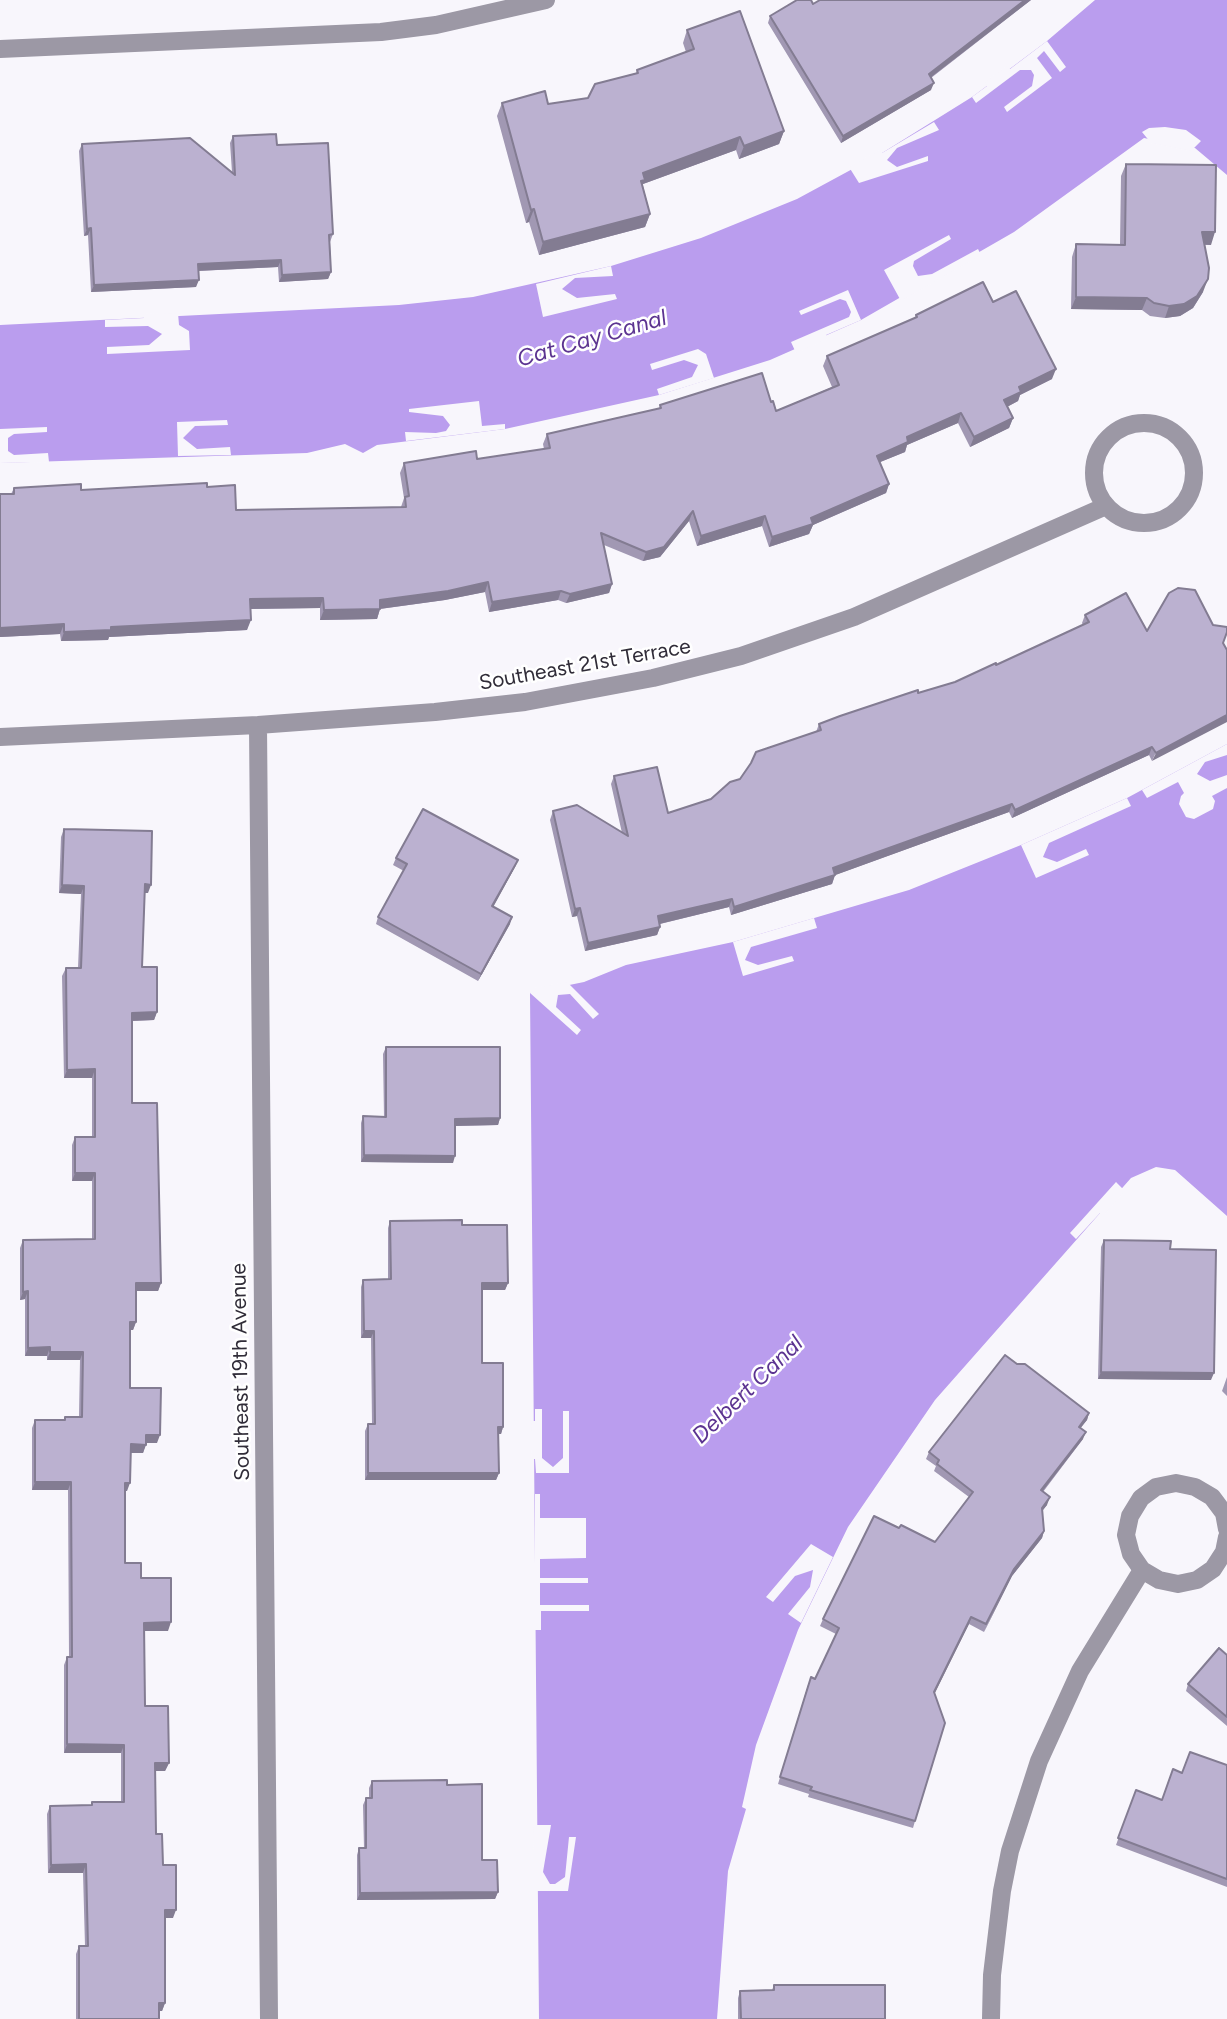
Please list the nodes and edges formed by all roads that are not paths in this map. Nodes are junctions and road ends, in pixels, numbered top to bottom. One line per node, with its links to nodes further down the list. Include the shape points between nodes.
1 (546, 0): 2 (street, via 436,25 381,32)
2 (0, 49)
3 (1106, 506): 3 (street, via 1135,523 1164,520 1179,510 1194,485 1195,467 1184,440 1154,423 1130,424 1114,432 1100,447 1094,464 1094,482); 4 (street, Southeast 21st Terrace, via 854,617 703,667 525,702)
4 (258, 724): 5 (street, Southeast 21st Terrace); 9 (street, Southeast 19th Avenue)
5 (0, 737)
6 (1227, 1529): 8 (street, via 1224,1513 1212,1497 1176,1483 1156,1487 1135,1507 1126,1535)
7 (1227, 1537): 8 (street, via 1213,1569 1197,1580 1178,1584)
8 (1142, 1570): 10 (street, via 1080,1671 1039,1761 1002,1891)
9 (269, 2019)
10 (991, 2019)

